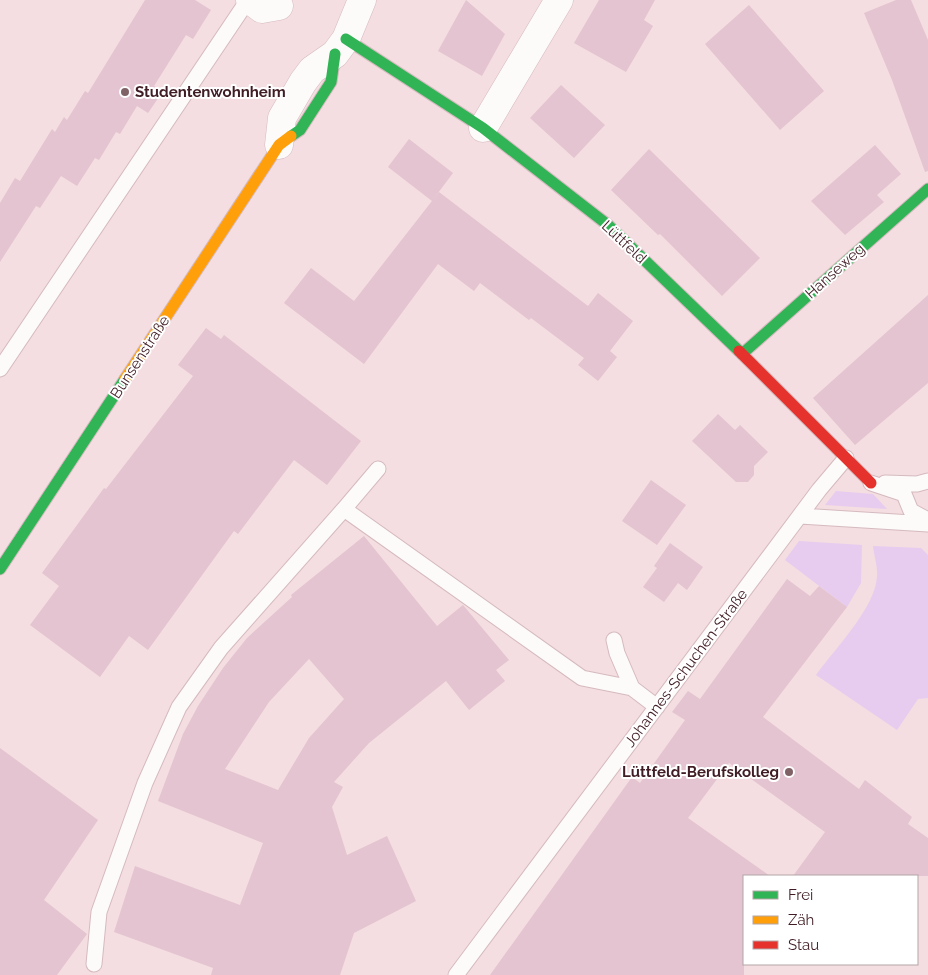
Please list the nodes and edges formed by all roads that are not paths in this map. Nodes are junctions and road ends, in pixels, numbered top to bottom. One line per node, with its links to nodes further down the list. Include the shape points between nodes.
1 (249, 0): 4 (street, via 262,9); 10 (lane)
2 (362, 0): 5 (street)
3 (558, 0): 6 (street)
4 (279, 6)
5 (341, 46): 6 (street, Lüttfeld, via 405,79); 7 (street, Bunsenstraße, via 312,70 303,82 282,118)
6 (484, 128): 9 (street, Lüttfeld, via 608,225)
7 (279, 145): 19 (street, Bunsenstraße)
8 (928, 189): 9 (street, Hanseweg)
9 (742, 354): 11 (street, Lüttfeld)
10 (0, 369)
11 (846, 458): 14 (street, Lüttfeld); 16 (lane, Johannes-Schuchen-Straße)
12 (378, 469): 15 (lane)
13 (928, 480): 14 (lane, via 917,484)
14 (870, 483): 17 (lane, via 904,494 910,511)
15 (344, 509): 21 (lane, via 582,678); 23 (lane, via 222,648 179,707 145,783 99,912)
16 (800, 516): 18 (lane); 22 (lane, Johannes-Schuchen-Straße)
17 (928, 520)
18 (928, 524)
19 (4, 553)
20 (614, 640): 21 (lane)
21 (632, 688): 22 (lane)
22 (657, 707): 24 (lane, Johannes-Schuchen-Straße)
23 (94, 964)
24 (456, 975)

